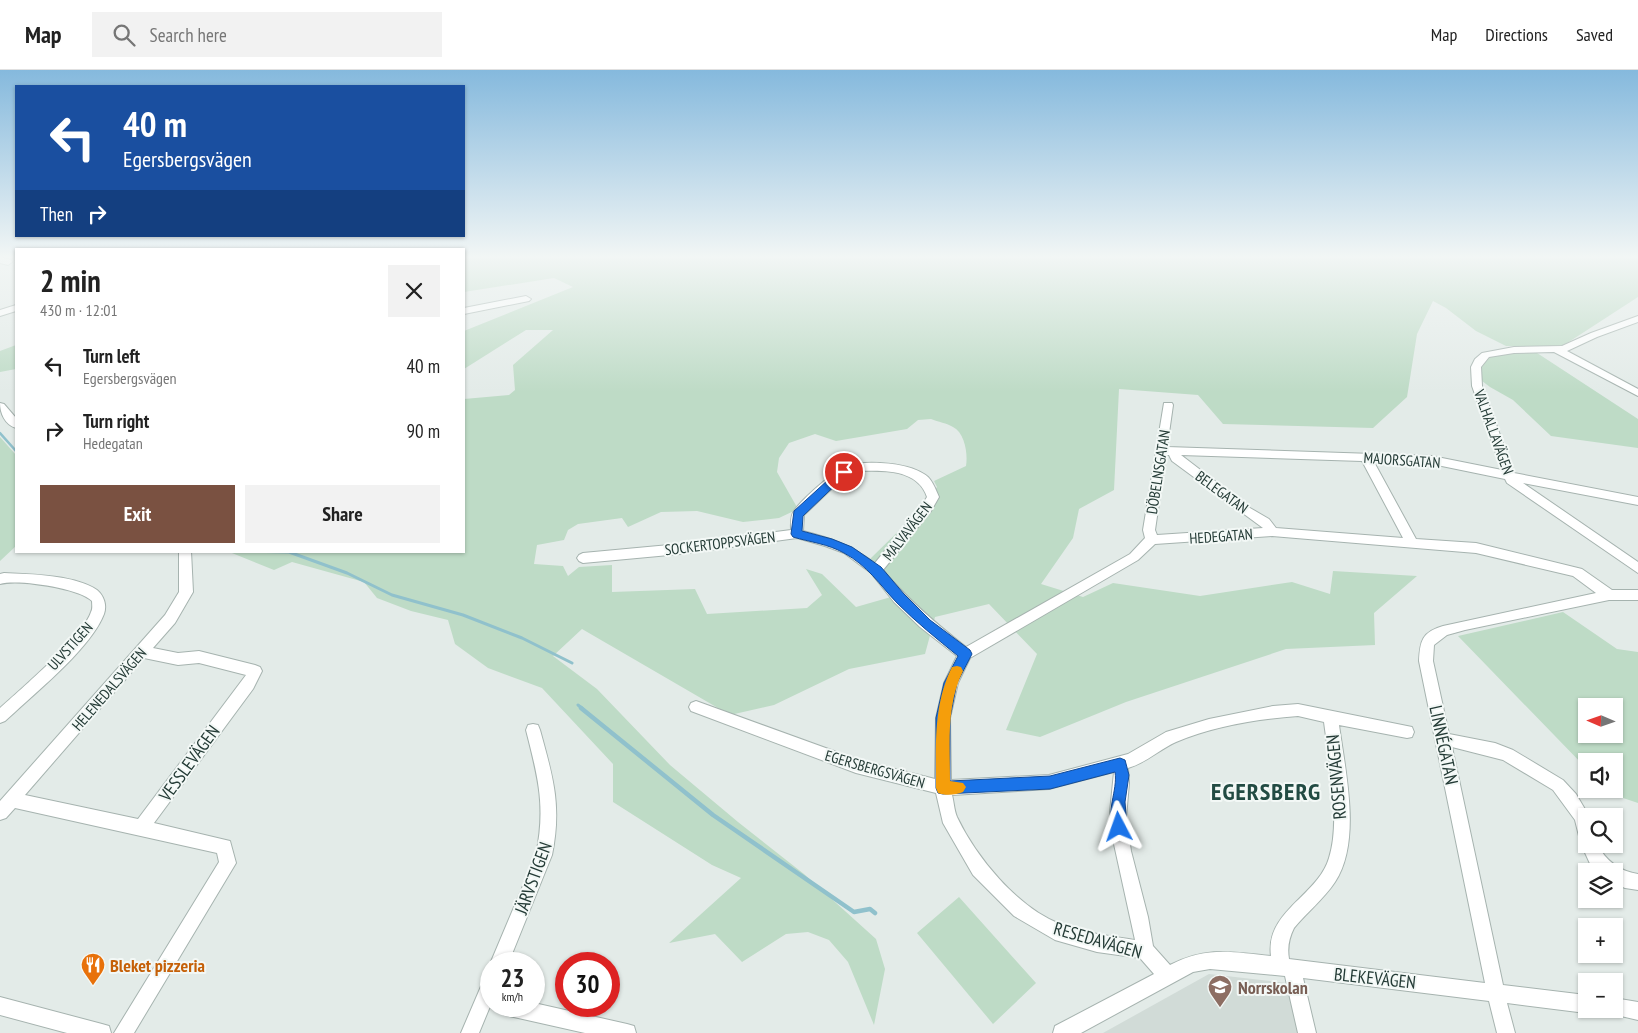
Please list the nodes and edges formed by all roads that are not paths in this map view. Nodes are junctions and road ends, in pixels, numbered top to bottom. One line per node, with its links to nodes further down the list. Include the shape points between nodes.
1 (511, 302): 3 (street)
2 (15, 308): 4 (street)
3 (465, 311)
4 (0, 313)
5 (1638, 319): 6 (street, VALHALLAVÄGEN)
6 (1576, 345): 7 (street, VALHALLAVÄGEN); 8 (street)
7 (1558, 351): 8 (street); 16 (street, VALHALLAVÄGEN, via 1498,352 1486,355 1476,368 1477,386)
8 (1584, 362): 9 (street)
9 (1638, 393)
10 (1168, 405): 13 (street, DÖBELNSGATAN)
11 (0, 406): 12 (street)
12 (15, 424)
13 (1162, 451): 14 (street, MAJORSGATAN); 20 (street, DÖBELNSGATAN, via 1149,530)
14 (1174, 451): 15 (street, MAJORSGATAN); 18 (street, BELEGATAN, via 1176,458 1265,522)
15 (1366, 458): 16 (street, MAJORSGATAN, via 1432,460); 21 (street)
16 (1508, 476): 17 (street, MAJORSGATAN); 24 (street, VALHALLAVÄGEN)
17 (1638, 501)
18 (1272, 532): 20 (street, HEDEGATAN); 21 (street, HEDEGATAN)
19 (797, 534): 23 (street, SOCKERTOPPSVÄGEN); 25 (street, SOCKERTOPPSVÄGEN, via 848,550); 25 (street, MALVAVÄGEN, via 798,514 844,472 855,467 903,469 929,485 933,497)
20 (1152, 539): 30 (street, via 1134,557)
21 (1412, 543): 28 (street, HEDEGATAN, via 1476,548 1577,572)
22 (185, 553): 29 (street, HELENEDALSVÄGEN, via 184,597)
23 (583, 558)
24 (1638, 568)
25 (876, 570): 30 (street, SOCKERTOPPSVÄGEN, via 926,624)
26 (0, 579): 33 (street, ULVSTIGEN, via 37,579 75,586 95,595 98,602 98,613 86,631)
27 (1638, 594): 28 (street)
28 (1609, 595): 36 (street, LINNÉGATAN, via 1443,630 1427,642 1426,661)
29 (142, 652): 39 (street, HELENEDALSVÄGEN); 42 (street, VESSLEVÄGEN, via 178,659 199,658 255,671 248,685)
30 (965, 654): 38 (street, via 951,683 943,718)
31 (696, 707): 38 (street, EGERSBERGSVÄGEN, via 856,766)
32 (1330, 716): 35 (street, EGERSBERGSVÄGEN); 37 (street, EGERSBERGSVÄGEN, via 1298,710 1209,725 1171,737); 47 (street, ROSENVÄGEN, via 1341,817 1340,844 1330,875 1284,927 1278,948)
33 (0, 717)
34 (533, 730): 46 (street, JÄRVSTIGEN, via 549,787 551,820 544,855)
35 (1407, 732)
36 (1443, 739): 40 (street, via 1508,755 1558,786); 49 (street, LINNÉGATAN)
37 (1120, 765): 38 (street, EGERSBERGSVÄGEN, via 1050,782); 45 (street, via 1118,802 1121,838)
38 (943, 788): 45 (street, RESEDAVÄGEN, via 949,818 979,869 1020,910 1055,931 1097,943)
39 (12, 800): 41 (street, HELENEDALSVÄGEN); 42 (street)
40 (1578, 811)
41 (0, 813)
42 (141, 827): 57 (street, via 224,847 228,863)
43 (1623, 879): 44 (street)
44 (1638, 882)
45 (1145, 950): 48 (street, RESEDAVÄGEN)
46 (504, 952)
47 (1287, 968): 48 (street, BLEKEVÄGEN, via 1210,960 1191,964); 49 (street, BLEKEVÄGEN); 61 (street, ROSENVÄGEN)
48 (1168, 976): 60 (street, BLEKEVÄGEN)
49 (1497, 992): 50 (street, BLEKEVÄGEN); 62 (street, LINNÉGATAN)
50 (1578, 1003)
51 (0, 1006): 56 (street)
52 (1623, 1008): 53 (street)
53 (1638, 1010)
54 (480, 1015): 58 (street)
55 (545, 1015): 59 (street)
56 (102, 1033)
57 (123, 1033)
58 (470, 1033)
59 (627, 1033)
60 (1062, 1033)
61 (1307, 1033)
62 (1506, 1033)

